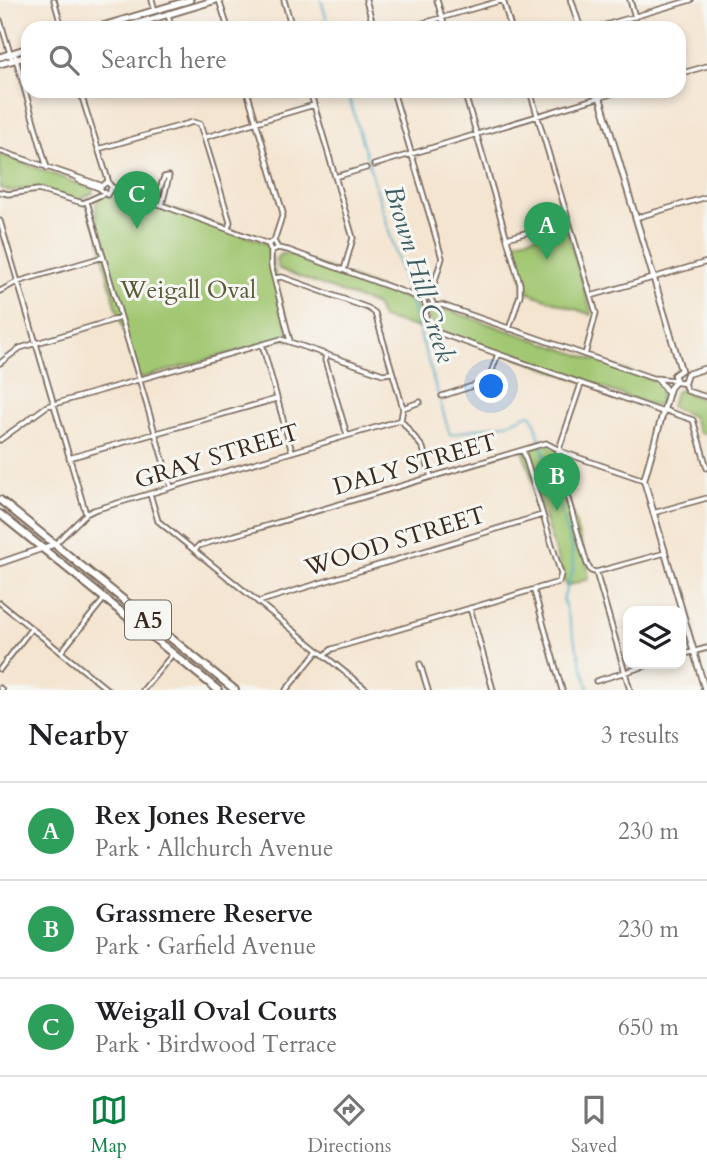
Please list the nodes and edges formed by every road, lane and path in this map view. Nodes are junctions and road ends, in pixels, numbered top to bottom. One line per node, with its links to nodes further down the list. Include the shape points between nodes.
1 (54, 0): 19 (street)
2 (152, 0): 13 (street)
3 (190, 0): 12 (main road)
4 (218, 0): 14 (main road); 23 (street)
5 (284, 0): 24 (street)
6 (366, 0): 25 (street)
7 (437, 0): 17 (street)
8 (503, 0): 17 (street); 28 (street)
9 (571, 0): 29 (street)
10 (630, 0): 15 (street)
11 (691, 0): 15 (street)
12 (173, 2): 13 (main road)
13 (152, 11): 16 (main road); 20 (main road)
14 (168, 14): 16 (main road); 22 (street)
15 (635, 17): 30 (street)
16 (156, 18): 21 (main road)
17 (442, 18): 26 (street); 27 (street)
18 (0, 20): 32 (street)
19 (60, 21)
20 (119, 21)
21 (146, 21)
22 (170, 21)
23 (226, 21)
24 (290, 21)
25 (372, 21)
26 (431, 21)
27 (443, 21)
28 (509, 21)
29 (578, 21)
30 (620, 21)
31 (21, 52): 32 (main road)
32 (13, 56): 33 (main road); 34 (main road); 35 (main road); 38 (street)
33 (21, 56)
34 (0, 57)
35 (0, 64)
36 (707, 66): 37 (street)
37 (686, 72)
38 (21, 82)
39 (26, 98): 56 (street)
40 (82, 98): 52 (street)
41 (249, 98): 49 (street)
42 (312, 98): 47 (street)
43 (395, 98): 54 (street)
44 (466, 98): 50 (street)
45 (532, 98): 48 (street)
46 (600, 98): 48 (street); 65 (street)
47 (314, 105): 49 (street); 58 (street)
48 (538, 117): 50 (street); 67 (street)
49 (256, 122): 51 (street); 71 (street, via 283,216)
50 (477, 135): 54 (street); 70 (street)
51 (206, 136): 52 (street, via 200,124 193,122); 68 (street)
52 (98, 149): 59 (street)
53 (0, 151): 56 (street)
54 (411, 155): 55 (street); 83 (street, via 442,258)
55 (374, 166)
56 (47, 168): 59 (street)
57 (366, 168): 58 (street)
58 (335, 177): 77 (street, via 353,242)
59 (105, 188): 62 (street); 63 (street)
60 (0, 191): 62 (street, via 38,190)
61 (707, 197): 65 (street)
62 (87, 202): 75 (street)
63 (155, 202): 64 (street); 64 (street, via 164,177 169,176)
64 (162, 205): 68 (street)
65 (635, 218): 78 (street)
66 (0, 221): 69 (street)
67 (568, 221): 70 (street); 82 (street)
68 (228, 228): 72 (street)
69 (1, 230): 80 (street)
70 (507, 238): 88 (street, via 521,290)
71 (274, 241): 72 (street); 73 (street)
72 (268, 244): 74 (street)
73 (278, 248): 74 (street); 77 (street)
74 (271, 251): 79 (street)
75 (103, 257): 80 (street); 87 (street)
76 (707, 262): 78 (street)
77 (344, 270): 84 (street)
78 (653, 277): 82 (street); 97 (street)
79 (274, 278): 89 (street); 98 (street, via 372,310)
80 (17, 282): 81 (street); 90 (street)
81 (0, 290)
82 (591, 296): 94 (street, via 596,323)
83 (430, 297): 84 (street); 85 (street)
84 (424, 299): 86 (street)
85 (433, 303): 86 (street); 88 (street)
86 (426, 307): 93 (street, via 424,319 433,330)
87 (120, 318): 90 (street); 100 (street)
88 (509, 328): 94 (street)
89 (288, 340): 91 (street); 92 (street)
90 (35, 343): 95 (street); 109 (street)
91 (262, 344): 100 (street); 107 (street)
92 (326, 354): 98 (street); 114 (street)
93 (498, 354): 103 (street); 105 (street, via 488,381)
94 (585, 355): 101 (street)
95 (0, 363)
96 (707, 368): 99 (street)
97 (681, 370): 99 (street); 102 (street)
98 (391, 373): 110 (street)
99 (687, 374): 102 (street)
100 (138, 379): 109 (street); 113 (street)
101 (657, 379): 102 (street); 104 (street)
102 (677, 381): 104 (street); 106 (street, via 687,391); 111 (street)
103 (581, 384): 111 (street); 116 (street)
104 (668, 393): 111 (street)
105 (442, 396)
106 (707, 397)
107 (276, 399): 113 (street); 118 (street)
108 (420, 402): 110 (street)
109 (53, 404): 115 (street); 119 (street)
110 (403, 408): 112 (street)
111 (664, 411): 120 (street, via 693,421); 122 (street)
112 (401, 420): 114 (street, GRAY STREET); 121 (street, via 423,448)
113 (155, 434): 119 (street); 123 (street)
114 (347, 435): 118 (street, GRAY STREET)
115 (0, 440)
116 (558, 449): 117 (street, DALY STREET, via 546,443); 122 (street, DALY STREET); 137 (street, via 556,458 587,565)
117 (523, 450): 121 (street, DALY STREET); 130 (street)
118 (292, 452): 123 (street, GRAY STREET)
119 (69, 458): 129 (street)
120 (707, 468)
121 (431, 477): 133 (street, DALY STREET, via 198,546)
122 (644, 480): 127 (street)
123 (171, 487): 124 (street, GRAY STREET)
124 (150, 494): 129 (street, GRAY STREET); 133 (street, via 158,521)
125 (707, 498): 127 (street)
126 (0, 500): 131 (highway, A5)
127 (653, 513): 134 (street)
128 (0, 514): 132 (highway, A5)
129 (86, 514): 131 (street, GRAY STREET)
130 (542, 515): 139 (street, via 561,574 557,584); 141 (street, WOOD STREET)
131 (55, 544): 132 (street); 136 (highway, A5)
132 (44, 550): 135 (street); 138 (highway, A5)
133 (195, 551): 141 (street)
134 (665, 553): 137 (street); 151 (street)
135 (0, 563)
136 (82, 567): 138 (highway); 143 (highway, A5)
137 (596, 572): 158 (street)
138 (76, 575): 140 (highway, A5)
139 (533, 590): 144 (street); 168 (street)
140 (105, 598): 145 (highway, A5); 150 (street)
141 (258, 602): 149 (street)
142 (0, 603): 146 (street)
143 (131, 607): 145 (highway); 147 (highway, A5)
144 (470, 608): 154 (street, via 332,649); 167 (street)
145 (130, 619): 152 (highway, A5)
146 (31, 629): 150 (street); 156 (street)
147 (169, 637): 152 (highway); 163 (highway, A5)
148 (707, 648): 151 (street)
149 (318, 651): 154 (street); 164 (street)
150 (61, 652): 160 (street)
151 (694, 652): 153 (street); 170 (street)
152 (173, 653): 161 (street); 162 (highway, A5)
153 (686, 654)
154 (325, 655): 165 (street)
155 (420, 664): 166 (street)
156 (0, 668)
157 (636, 669): 158 (street)
158 (625, 672): 159 (street); 169 (street)
159 (596, 681)
160 (108, 690)
161 (143, 690)
162 (218, 690)
163 (235, 690)
164 (286, 690)
165 (367, 690)
166 (428, 690)
167 (493, 690)
168 (562, 690)
169 (630, 690)
170 (705, 690)

